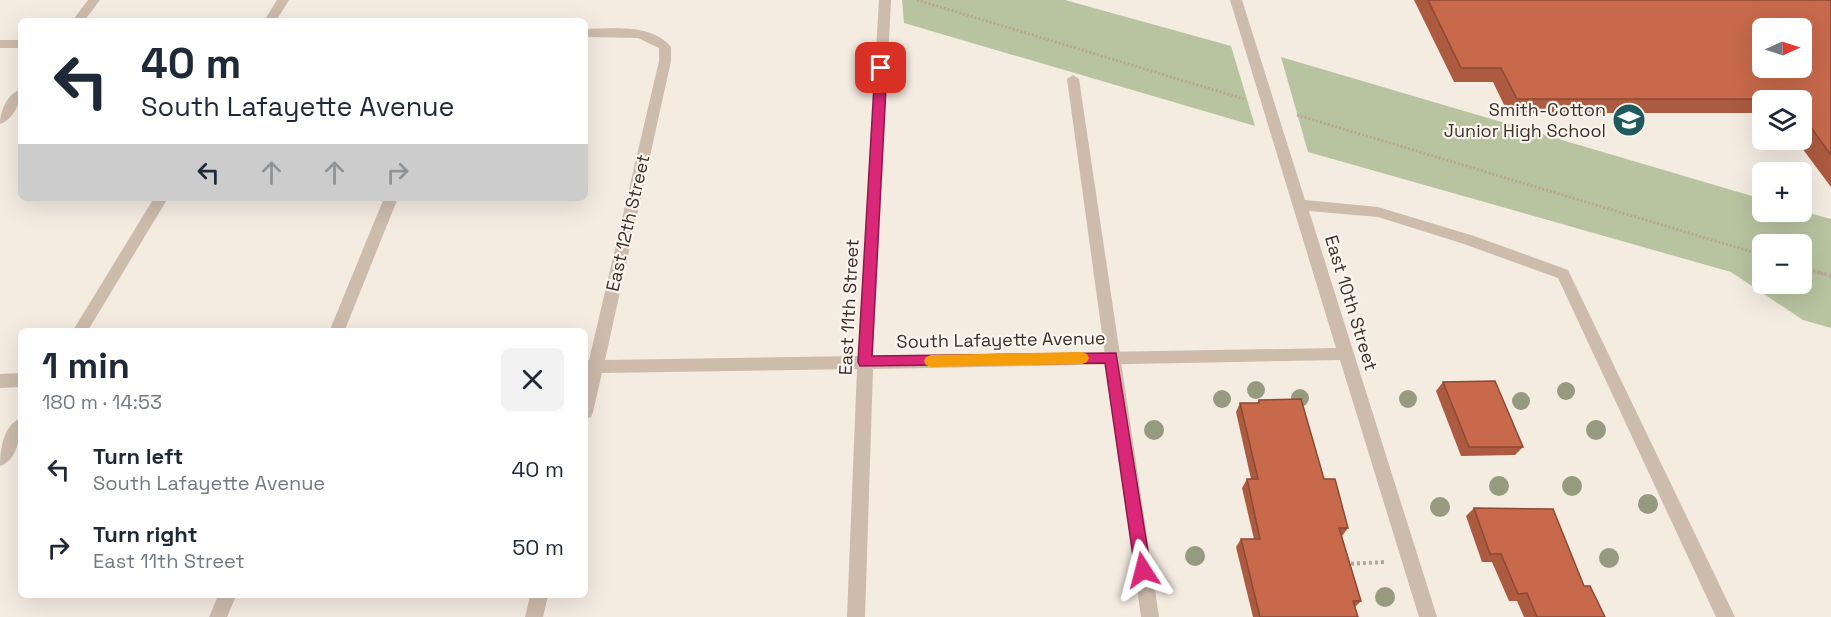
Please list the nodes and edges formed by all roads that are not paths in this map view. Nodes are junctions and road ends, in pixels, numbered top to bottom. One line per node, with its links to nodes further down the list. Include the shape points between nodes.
1 (94, 0): 5 (street)
2 (283, 0): 6 (street)
3 (885, 0): 20 (street, East 11th Street)
4 (1236, 0): 15 (street, East 10th Street)
5 (80, 18)
6 (272, 18)
7 (588, 33): 21 (street, East 12th Street, via 641,33 656,38 665,47 665,61)
8 (0, 44): 9 (street)
9 (18, 44)
10 (1073, 80): 19 (street)
11 (18, 97): 12 (street)
12 (0, 120)
13 (159, 201): 16 (street)
14 (391, 201): 17 (street)
15 (1300, 205): 18 (street, East 10th Street); 34 (street, via 1378,212 1563,274)
16 (81, 328)
17 (338, 328)
18 (1346, 354): 19 (street, South Lafayette Avenue); 33 (street, East 10th Street)
19 (1111, 357): 20 (street, South Lafayette Avenue); 32 (street)
20 (865, 362): 21 (street, South Lafayette Avenue); 31 (street, East 11th Street)
21 (591, 367): 24 (street, East 12th Street)
22 (18, 380): 23 (street)
23 (0, 381)
24 (588, 390)
25 (18, 430): 26 (street)
26 (0, 459)
27 (226, 598): 29 (street)
28 (539, 598): 30 (street)
29 (218, 617)
30 (534, 617)
31 (856, 617)
32 (1150, 617)
33 (1428, 617)
34 (1726, 617)

